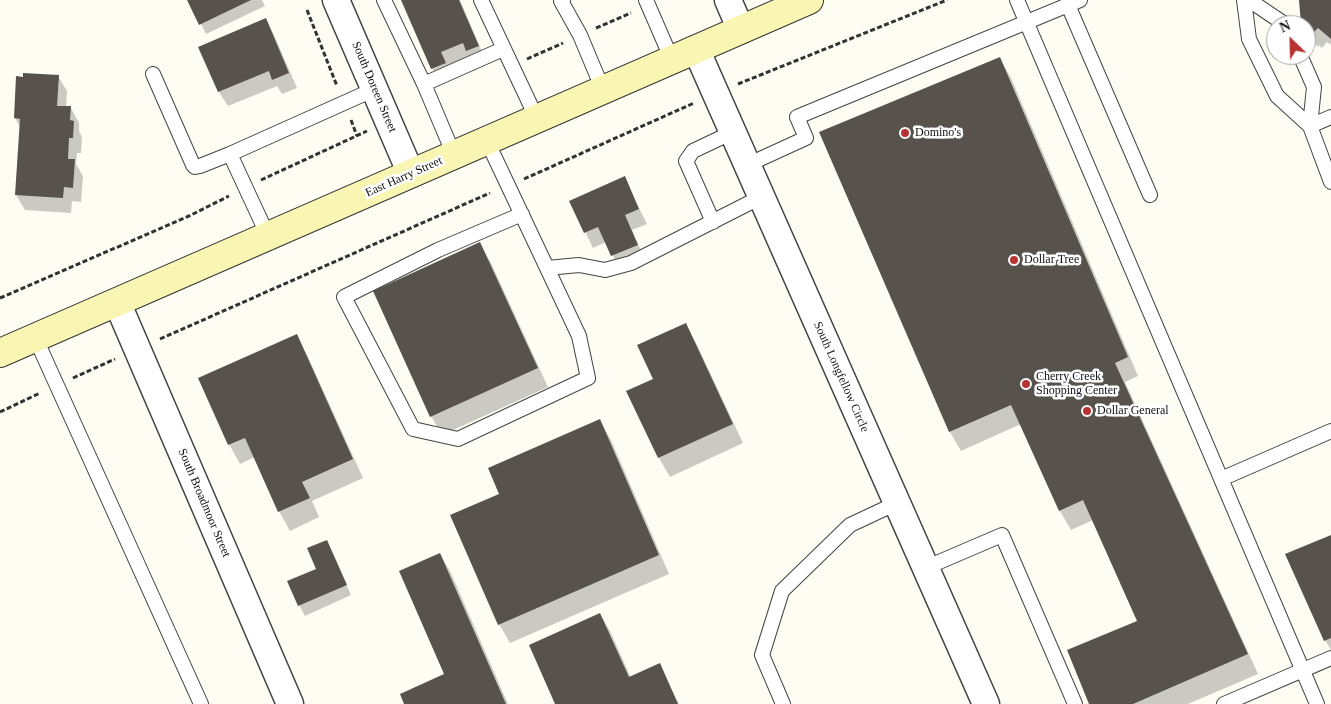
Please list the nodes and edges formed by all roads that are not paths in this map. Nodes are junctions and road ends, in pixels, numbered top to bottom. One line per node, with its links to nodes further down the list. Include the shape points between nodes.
1 (336, 0): 21 (street, South Doreen Street)
2 (384, 0): 20 (lane)
3 (481, 0): 15 (lane)
4 (563, 0): 22 (lane)
5 (728, 0): 14 (street)
6 (809, 0): 14 (main road, East Harry Street)
7 (1017, 0): 13 (lane)
8 (1244, 0): 25 (lane, via 1249,39 1277,96)
9 (1248, 0): 12 (lane)
10 (1074, 2): 13 (lane); 33 (lane)
11 (647, 3): 17 (lane)
12 (1271, 15)
13 (1026, 23): 30 (lane, via 797,117 806,138); 43 (lane)
14 (741, 30): 16 (main road, East Harry Street)
15 (503, 48): 20 (lane); 24 (lane)
16 (696, 49): 17 (main road, East Harry Street); 26 (street, South Longfellow Circle)
17 (672, 60): 22 (main road, East Harry Street)
18 (1304, 65): 25 (lane, via 1314,87)
19 (153, 74): 28 (lane, via 193,165 200,166)
20 (424, 84): 29 (lane)
21 (375, 89): 28 (lane); 31 (street, South Doreen Street)
22 (603, 90): 24 (main road, East Harry Street)
23 (1331, 117): 25 (lane)
24 (536, 119): 27 (main road, East Harry Street)
25 (1310, 126): 32 (lane)
26 (733, 132): 30 (street, South Longfellow Circle); 36 (lane, via 693,151 686,161)
27 (487, 140): 29 (main road, East Harry Street); 35 (lane)
28 (230, 154): 37 (lane)
29 (454, 155): 31 (main road, East Harry Street)
30 (747, 165): 34 (street, South Longfellow Circle)
31 (411, 174): 37 (main road, East Harry Street)
32 (1331, 182)
33 (1150, 195)
34 (761, 197): 36 (lane); 44 (street, South Longfellow Circle)
35 (522, 214): 38 (lane); 38 (lane, via 438,250 344,297 413,429 458,439 588,378 579,336)
36 (713, 222): 38 (lane, via 631,263 604,270 580,265)
37 (268, 236): 39 (main road, East Harry Street)
38 (547, 268)
39 (117, 302): 40 (main road, East Harry Street); 49 (street, South Broadmoor Street)
40 (35, 337): 41 (main road, East Harry Street); 48 (lane)
41 (0, 354)
42 (1331, 431): 43 (lane)
43 (1221, 479): 47 (lane)
44 (897, 503): 45 (street, South Longfellow Circle); 50 (lane, via 850,525 782,591 762,655)
45 (925, 568): 51 (street, South Longfellow Circle); 52 (lane, via 1002,535)
46 (1331, 658): 47 (lane)
47 (1303, 670): 53 (lane); 54 (lane)
48 (201, 704)
49 (290, 704)
50 (783, 704)
51 (986, 704)
52 (1075, 704)
53 (1224, 704)
54 (1317, 704)

